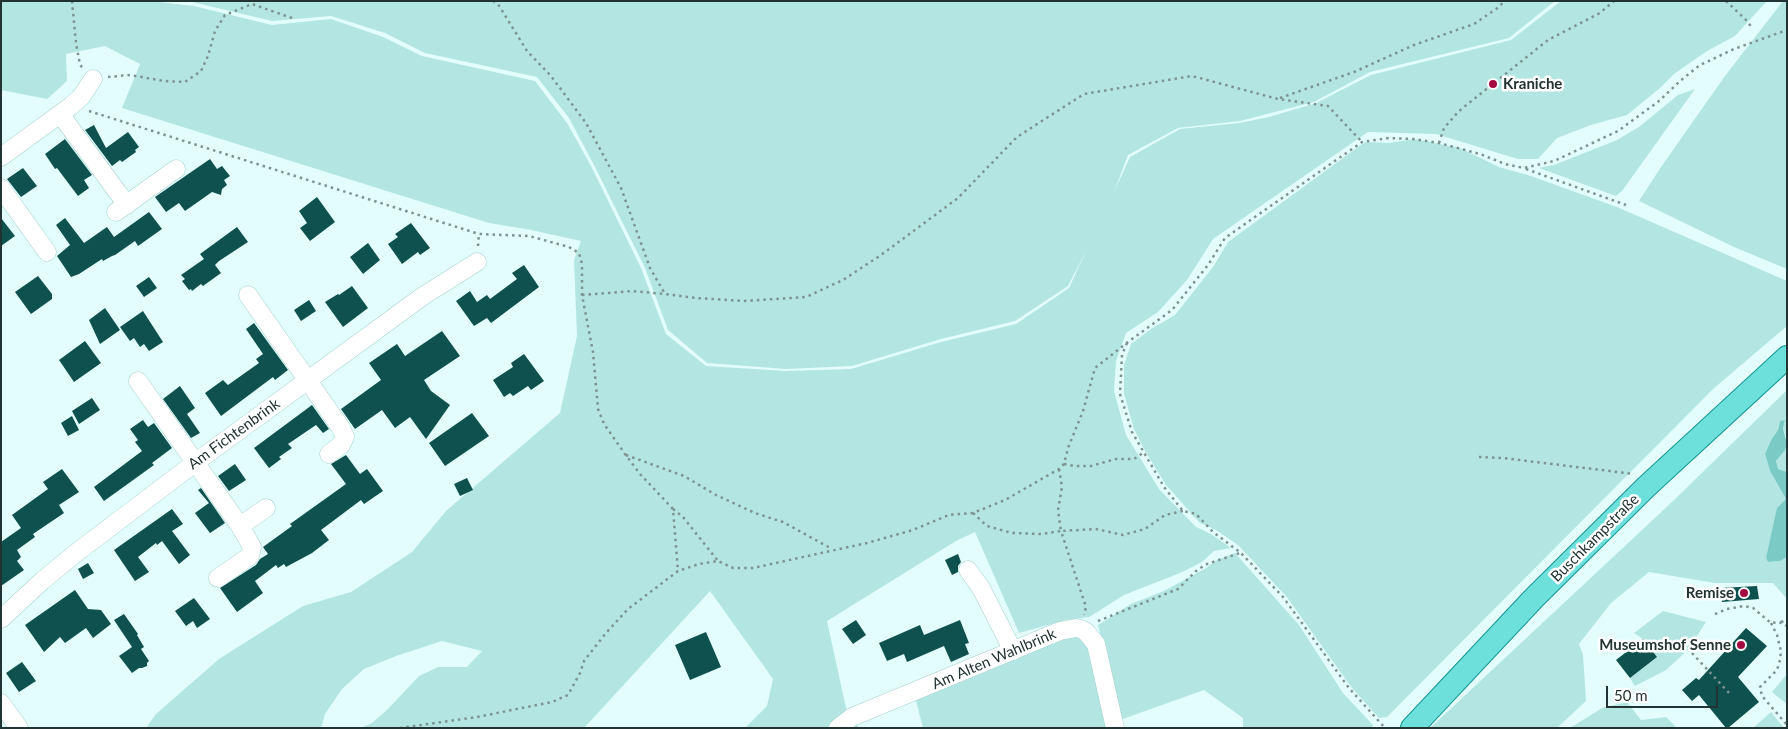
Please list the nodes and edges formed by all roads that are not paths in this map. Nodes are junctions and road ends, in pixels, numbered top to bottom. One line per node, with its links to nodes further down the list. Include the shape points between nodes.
1 (93, 79): 2 (street, via 81,97)
2 (66, 110): 3 (street); 4 (street, via 121,209)
3 (1, 156)
4 (176, 169)
5 (1, 188): 6 (street)
6 (47, 252)
7 (477, 262): 11 (street, Am Fichtenbrink, via 423,296)
8 (248, 296): 11 (street)
9 (1787, 357): 24 (main road, Buschkampstraße, via 1646,487 1534,598)
10 (138, 380): 13 (street)
11 (309, 380): 12 (street, via 345,437 342,445); 13 (street, Am Fichtenbrink)
12 (329, 454)
13 (196, 462): 15 (street); 18 (street, Am Fichtenbrink, via 76,553)
14 (266, 508): 15 (street)
15 (240, 526): 17 (street, via 252,547 250,556)
16 (968, 570): 19 (street, via 981,588)
17 (218, 578)
18 (1, 619)
19 (1013, 651): 22 (street, Am Alten Wahlbrink, via 852,717); 23 (street, Am Alten Wahlbrink, via 1060,631 1081,628 1096,644)
20 (1, 703): 21 (street)
21 (19, 728)
22 (838, 728)
23 (1114, 728)
24 (1412, 728)

